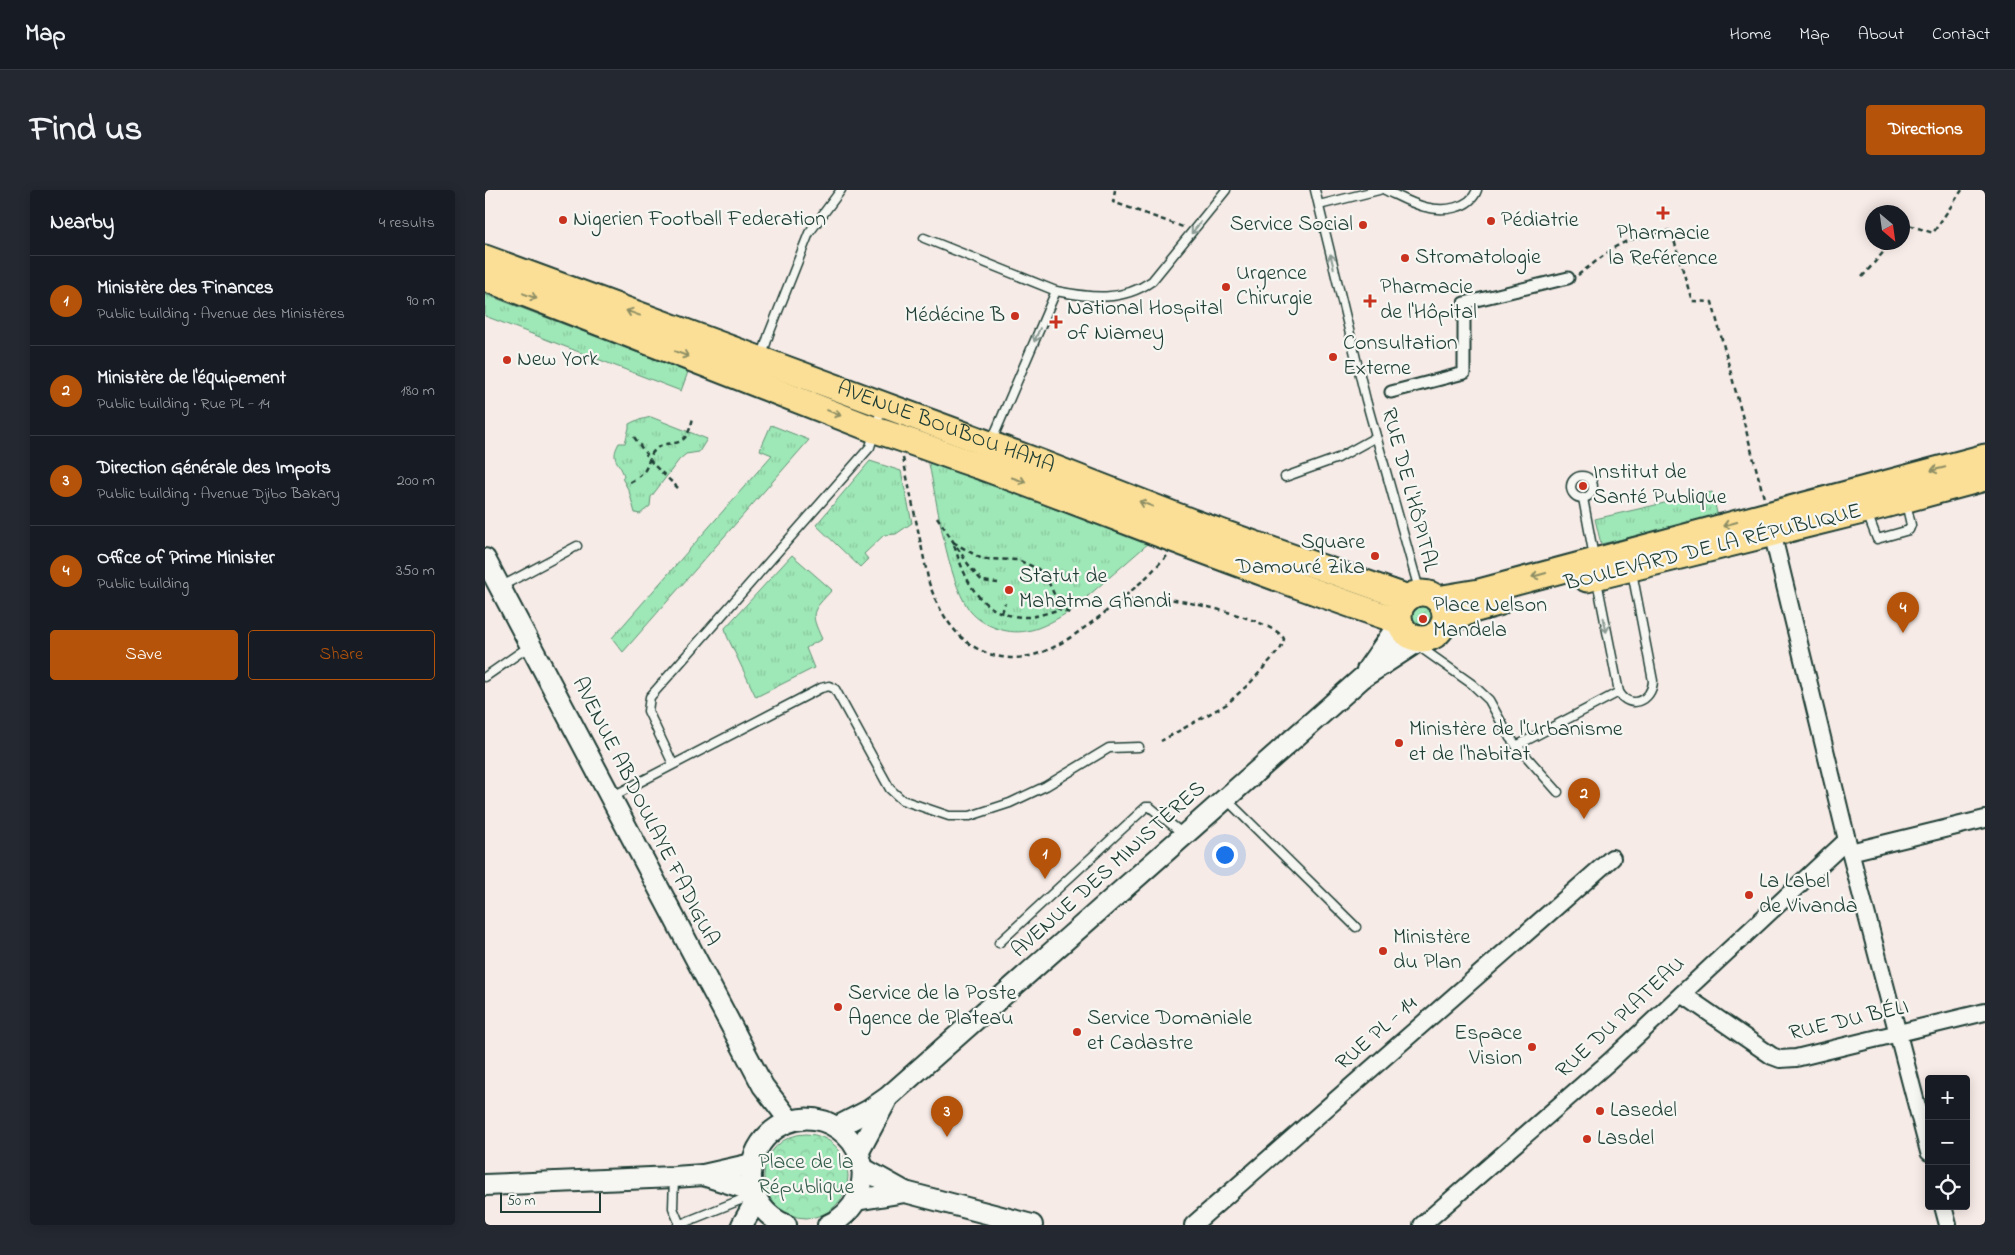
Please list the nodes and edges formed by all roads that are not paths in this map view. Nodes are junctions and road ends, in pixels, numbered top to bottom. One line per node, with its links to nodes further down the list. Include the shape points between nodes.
1 (841, 190): 13 (lane, via 809,233)
2 (1226, 190): 12 (lane, one-way to 12, via 1152,281 1138,291 1120,296 1078,296)
3 (1315, 190): 7 (lane, RUE DE L'HÔPITAL)
4 (1379, 190): 7 (lane)
5 (1385, 190): 6 (lane, via 1425,207 1448,209 1464,205 1475,197)
6 (1477, 190)
7 (1319, 205): 17 (lane, RUE DE L'HÔPITAL, one-way to 7)
8 (923, 238): 12 (lane)
9 (485, 258): 13 (main road, AVENUE BOUBOU HAMA, one-way to 9)
10 (485, 278): 13 (main road, AVENUE BOUBOU HAMA, one-way to 13)
11 (1568, 278): 14 (street, via 1464,303 1464,373)
12 (1056, 291): 18 (lane, one-way to 18)
13 (756, 369): 15 (main road, AVENUE BOUBOU HAMA); 16 (main road, AVENUE BOUBOU HAMA, one-way to 16)
14 (1391, 392)
15 (883, 405): 16 (lane); 18 (main road, AVENUE BOUBOU HAMA)
16 (875, 430): 18 (main road, AVENUE BOUBOU HAMA, via 920,444); 40 (lane, via 870,447 850,471 650,697 648,710)
17 (1376, 437): 20 (lane, via 1338,458); 31 (lane, RUE DE L'HÔPITAL)
18 (986, 456): 31 (main road, AVENUE BOUBOU HAMA, one-way to 18, via 1192,522); 31 (main road, AVENUE BOUBOU HAMA, one-way to 31, via 1032,484 1183,542)
19 (1985, 457): 22 (main road, BOULEVARD DE LA RÉPUBLIQUE, one-way to 22)
20 (1285, 477)
21 (1985, 478): 22 (main road, BOULEVARD DE LA RÉPUBLIQUE)
22 (1903, 489): 24 (main road, BOULEVARD DE LA RÉPUBLIQUE); 24 (lane, via 1911,525 1909,530 1875,537)
23 (1583, 498): 29 (lane)
24 (1863, 500): 25 (main road, BOULEVARD DE LA RÉPUBLIQUE)
25 (1770, 524): 28 (main road, BOULEVARD DE LA RÉPUBLIQUE); 46 (street)
26 (577, 546): 30 (lane)
27 (485, 560): 30 (street, AVENUE ABDOULAYE FADIGUA)
28 (1629, 560): 29 (main road, BOULEVARD DE LA RÉPUBLIQUE); 37 (lane, via 1653,691 1638,701 1627,701)
29 (1595, 568): 31 (main road, BOULEVARD DE LA RÉPUBLIQUE, one-way to 31); 32 (main road, BOULEVARD DE LA RÉPUBLIQUE, via 1469,611); 37 (lane, one-way to 37)
30 (500, 588): 34 (street, AVENUE ABDOULAYE FADIGUA)
31 (1413, 607): 32 (main road, via 1441,604 1445,614); 33 (main road, via 1407,635); 36 (street, AVENUE DES MINISTÈRES)
32 (1443, 625): 33 (main road, via 1434,636)
33 (1418, 642): 36 (street, AVENUE DES MINISTÈRES); 38 (lane, via 1489,700)
34 (531, 645): 35 (lane); 42 (street, AVENUE ABDOULAYE FADIGUA)
35 (485, 677)
36 (1362, 678): 43 (street, AVENUE DES MINISTÈRES)
37 (1619, 692): 38 (lane)
38 (1516, 746): 41 (lane)
39 (1139, 747): 40 (lane, via 1109,748 1046,786 1009,802 970,816 949,816 902,800 890,789 835,689 829,686)
40 (673, 764): 42 (lane)
41 (1558, 792)
42 (610, 798): 54 (street, AVENUE ABDOULAYE FADIGUA)
43 (1225, 799): 45 (street, AVENUE DES MINISTÈRES); 48 (lane)
44 (1985, 818): 46 (street, RUE DU PLATEAU)
45 (1185, 835): 49 (lane, via 1146,807); 53 (street, AVENUE DES MINISTÈRES)
46 (1849, 846): 50 (street, RUE DU PLATEAU); 52 (street)
47 (1612, 858): 71 (street, RUE PL - 14)
48 (1356, 927)
49 (999, 943)
50 (1682, 994): 52 (street, RUE DU BÉLI, via 1780,1059); 72 (street, RUE DU PLATEAU)
51 (1985, 1012): 52 (street, RUE DU BÉLI)
52 (1898, 1033): 56 (street)
53 (888, 1097): 55 (street, AVENUE DES MINISTÈRES); 57 (street, AVENUE DES MINISTÈRES)
54 (782, 1125): 55 (street, via 809,1118); 58 (street, via 760,1144)
55 (837, 1127): 57 (street, via 850,1138)
56 (1925, 1137)
57 (860, 1161): 62 (street); 65 (street, via 862,1182)
58 (752, 1164): 59 (street); 63 (street)
59 (703, 1175): 60 (street); 63 (street)
60 (674, 1177): 61 (street); 67 (lane, via 673,1208)
61 (485, 1185)
62 (905, 1192): 65 (street); 70 (street)
63 (755, 1195): 66 (street, via 766,1212); 67 (lane); 68 (street)
64 (1944, 1210): 73 (street)
65 (851, 1212): 69 (street)
66 (781, 1224)
67 (679, 1225)
68 (742, 1225)
69 (828, 1225)
70 (1031, 1225)
71 (1193, 1225)
72 (1422, 1225)
73 (1948, 1225)

